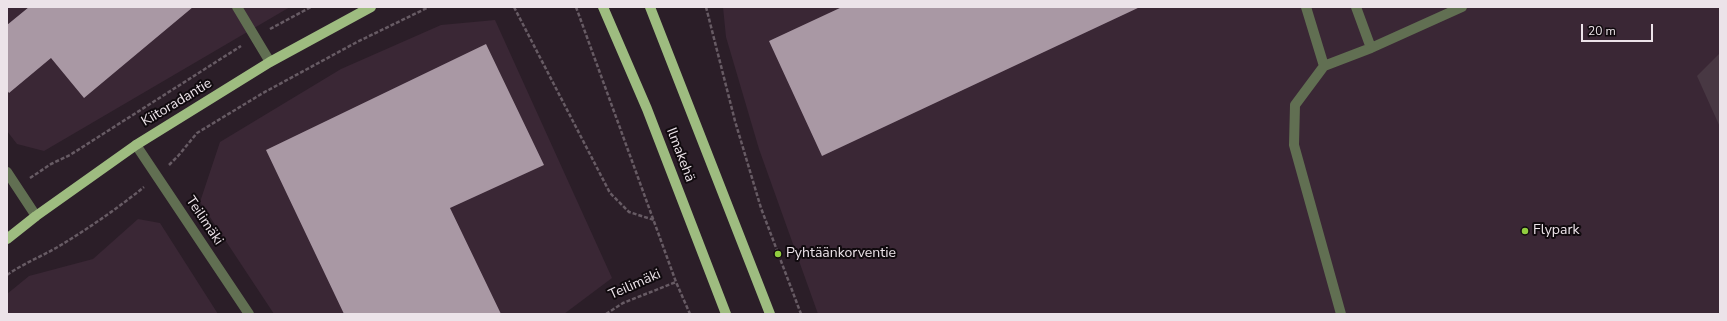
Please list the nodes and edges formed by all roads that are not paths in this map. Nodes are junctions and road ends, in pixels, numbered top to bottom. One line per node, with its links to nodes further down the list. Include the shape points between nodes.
1 (236, 7): 9 (street)
2 (371, 7): 9 (main road, Kiitoradantie)
3 (603, 7): 16 (main road, Ilmakehä, via 647,109)
4 (650, 7): 17 (main road, Ilmakehä)
5 (1306, 7): 10 (street)
6 (1356, 7): 8 (street)
7 (1462, 7): 8 (street)
8 (1371, 48): 10 (street)
9 (270, 62): 11 (main road, Kiitoradantie)
10 (1324, 66): 18 (street, via 1295,105 1294,146)
11 (136, 144): 13 (main road, Kiitoradantie); 15 (street, Teilimäki)
12 (7, 172): 13 (street)
13 (36, 216): 14 (main road, Kiitoradantie)
14 (7, 239)
15 (249, 314)
16 (726, 314)
17 (770, 314)
18 (1341, 314)

